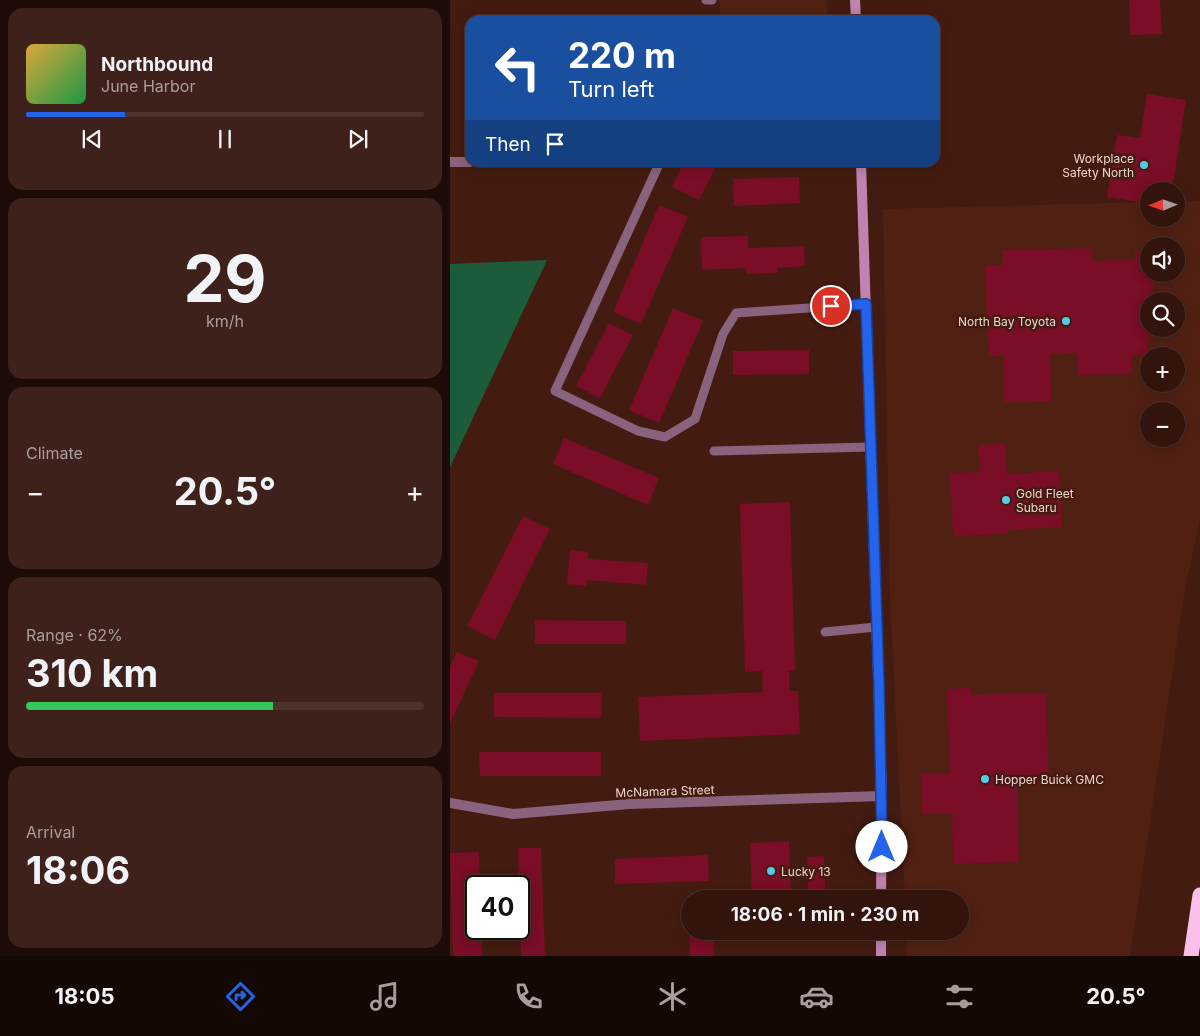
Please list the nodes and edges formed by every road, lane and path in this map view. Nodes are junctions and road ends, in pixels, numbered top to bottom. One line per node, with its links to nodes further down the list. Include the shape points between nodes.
1 (706, 0): 2 (lane)
2 (712, 0)
3 (855, 0): 4 (street)
4 (856, 15)
5 (450, 162): 6 (street)
6 (465, 162)
7 (658, 167): 9 (lane, via 555,391 638,432 665,437 695,419 723,334 736,313)
8 (861, 167): 9 (street)
9 (866, 304): 10 (street)
10 (869, 447): 11 (lane); 12 (street)
11 (714, 451)
12 (876, 627): 13 (lane); 14 (street)
13 (825, 632)
14 (882, 796): 15 (street, McNamara Street, via 629,804 513,814); 16 (street)
15 (450, 804)
16 (881, 890)
17 (1200, 896): 20 (highway)
18 (881, 940): 19 (street)
19 (881, 956)
20 (1190, 956)

